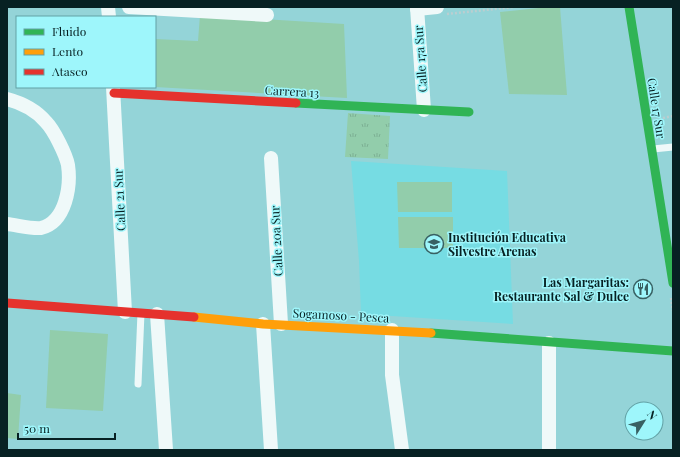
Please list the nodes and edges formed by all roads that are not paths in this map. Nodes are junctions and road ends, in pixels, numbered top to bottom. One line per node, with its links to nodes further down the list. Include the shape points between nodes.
1 (129, 7): 5 (street)
2 (629, 7): 11 (main road, Calle 17 Sur)
3 (417, 8): 4 (street); 8 (street, Calle 17a Sur)
4 (441, 10)
5 (267, 15)
6 (113, 90): 8 (main road, Carrera 13); 16 (street, Calle 21 Sur)
7 (7, 99): 13 (street, via 31,108 47,122 68,165 68,189 62,210 52,222 40,228)
8 (424, 110): 9 (main road, Carrera 13)
9 (468, 112)
10 (673, 146): 11 (lane)
11 (651, 149): 14 (main road, Calle 17 Sur)
12 (271, 158): 20 (street, Calle 20a Sur)
13 (7, 224)
14 (673, 283)
15 (7, 303): 16 (main road, Sogamoso - Pesca)
16 (125, 312): 17 (main road, Sogamoso - Pesca)
17 (141, 313): 18 (main road, Sogamoso - Pesca); 24 (lane)
18 (157, 314): 19 (main road, Sogamoso - Pesca); 25 (street)
19 (263, 324): 20 (main road, Sogamoso - Pesca); 26 (street)
20 (281, 324): 21 (main road, Sogamoso - Pesca)
21 (392, 330): 22 (main road, Sogamoso - Pesca); 27 (street, via 392,375)
22 (549, 343): 23 (main road, Sogamoso - Pesca); 28 (street)
23 (673, 351)
24 (138, 384)
25 (166, 450)
26 (271, 450)
27 (402, 450)
28 (549, 450)

